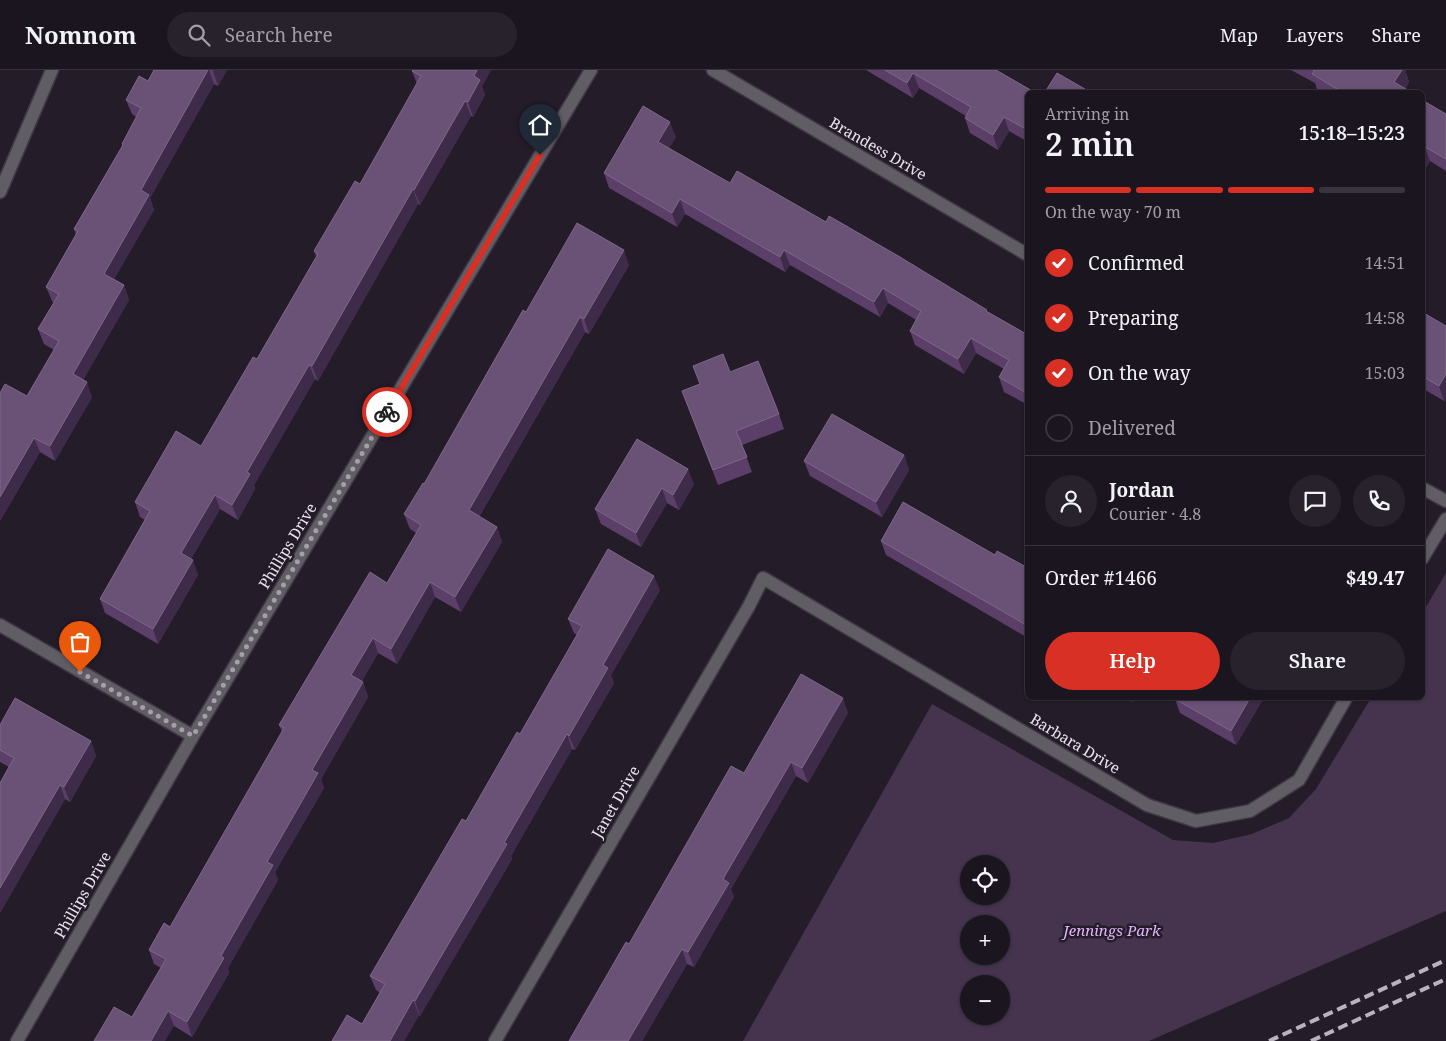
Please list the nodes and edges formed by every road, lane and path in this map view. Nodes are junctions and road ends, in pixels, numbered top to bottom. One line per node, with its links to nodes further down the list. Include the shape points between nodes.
1 (52, 70): 4 (street)
2 (591, 70): 13 (street, Phillips Drive)
3 (713, 70): 5 (street, Brandess Drive)
4 (0, 192)
5 (1025, 253)
6 (1425, 490): 7 (street)
7 (1446, 502)
8 (1446, 518): 9 (street)
9 (1425, 554)
10 (763, 578): 12 (street, Barbara Drive, via 1146,805 1196,820 1250,811 1299,780); 15 (street, Janet Drive)
11 (0, 625): 13 (street)
12 (1345, 700)
13 (193, 736): 14 (street, Phillips Drive)
14 (17, 1041)
15 (495, 1041)

